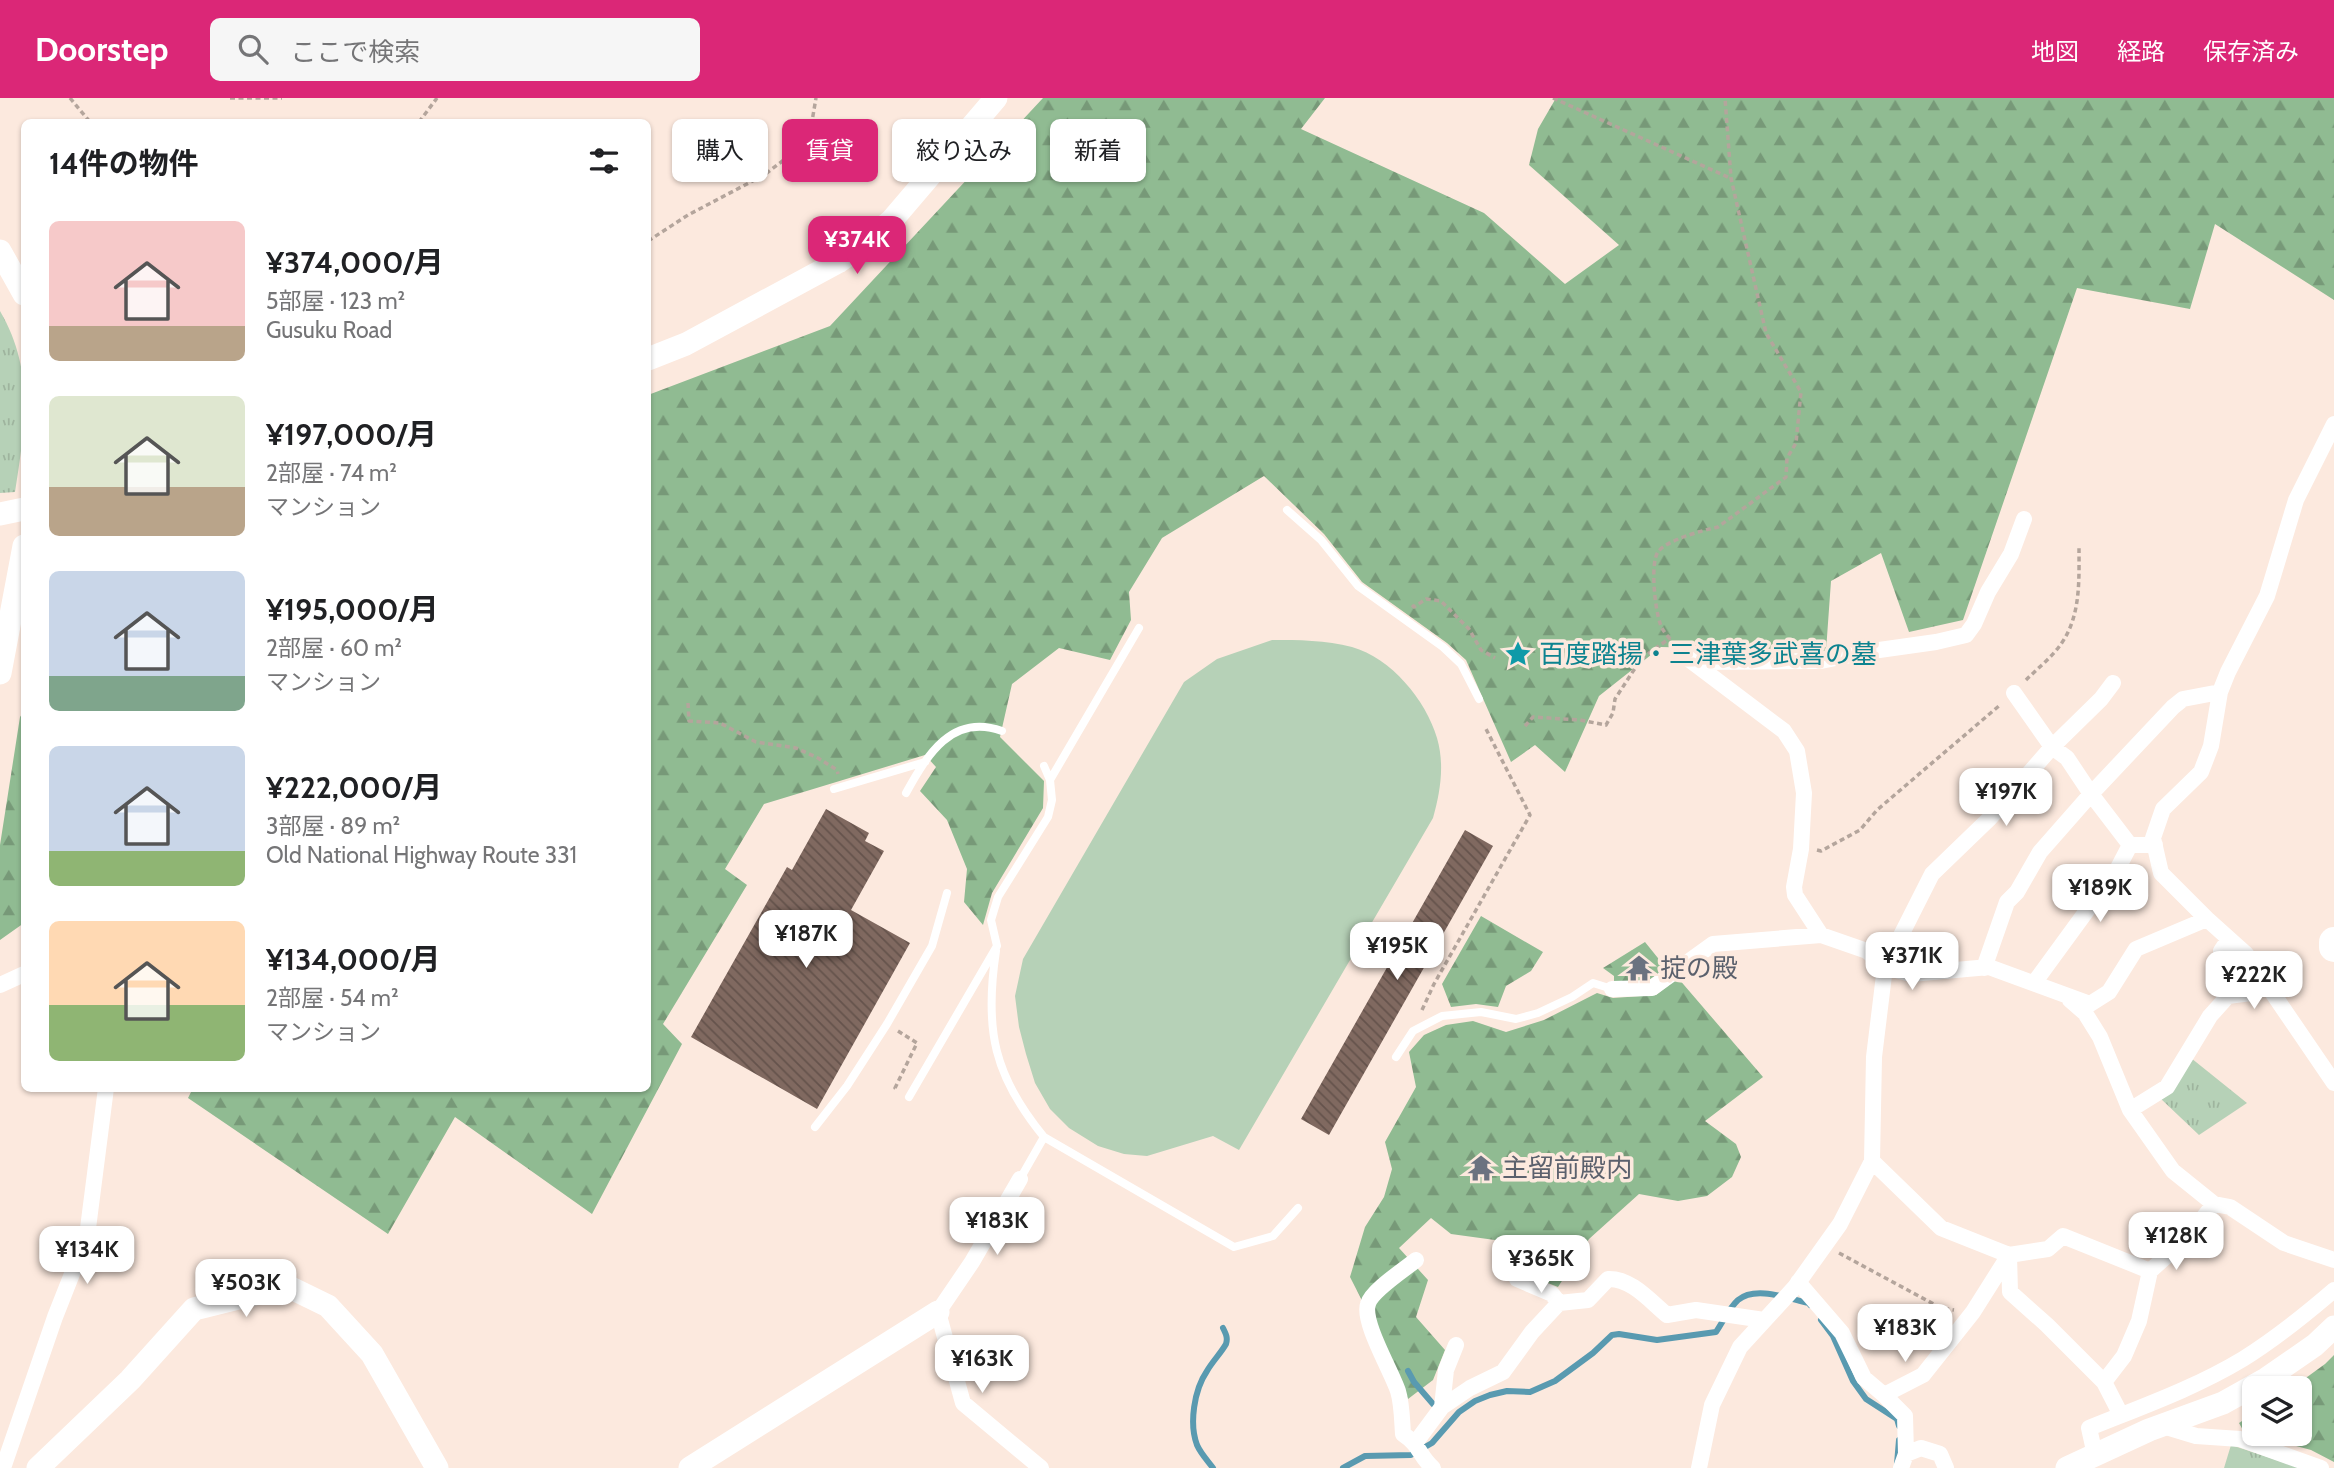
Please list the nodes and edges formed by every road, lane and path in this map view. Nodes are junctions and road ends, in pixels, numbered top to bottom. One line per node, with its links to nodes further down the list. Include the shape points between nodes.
1 (70, 98): 9 (path)
2 (230, 98): 3 (path)
3 (282, 98)
4 (437, 98): 10 (path)
5 (816, 98): 12 (path, via 810,133 793,153 764,175)
6 (996, 98): 15 (street, via 892,220 865,243 686,344)
7 (1553, 98): 11 (path)
8 (1725, 98): 11 (path)
9 (88, 119)
10 (421, 119)
11 (1731, 178): 25 (path, via 1766,332 1801,392 1796,443 1787,457 1786,477 1718,527 1669,543 1658,552 1652,571 1660,623)
12 (651, 239)
13 (0, 251): 14 (street)
14 (21, 289)
15 (651, 358)
16 (2334, 424): 30 (street, via 2296,500 2267,596)
17 (21, 510): 19 (street)
18 (1287, 510): 32 (lane, via 1321,540 1358,586 1461,664)
19 (0, 514)
20 (2024, 519): 26 (street, via 2011,554 1966,635 1821,661 1700,662)
21 (2079, 547): 31 (path, via 2079,590 2073,620 2061,644)
22 (21, 562): 28 (street)
23 (1403, 602): 27 (path, via 1414,607 1426,599 1441,601 1469,629 1481,650)
24 (1139, 628): 40 (lane)
25 (1670, 638): 26 (path); 34 (path, via 1641,659 1615,699 1605,725 1533,717)
26 (1686, 657): 46 (street, via 1784,731 1797,751 1804,793)
27 (1495, 658)
28 (0, 673)
29 (2113, 683): 37 (street)
30 (2220, 692): 43 (street, via 2183,699); 45 (street, via 2211,746 2201,772 2163,809)
31 (2014, 693): 37 (street); 46 (path, via 1877,810 1860,830 1821,851)
32 (1479, 699)
33 (688, 703): 41 (path, via 689,721 720,723 755,742 796,748 818,758 837,770)
34 (1525, 726)
35 (1485, 727): 62 (path, via 1531,815 1434,984)
36 (1002, 731): 38 (lane, via 967,728 945,737)
37 (2052, 747): 43 (street, via 2067,758); 52 (street, via 1990,818 1932,874)
38 (925, 762): 41 (lane); 42 (lane)
39 (1044, 766): 40 (lane)
40 (1050, 780): 51 (lane, via 1048,817 998,897 991,920)
41 (838, 788)
42 (906, 793)
43 (2091, 794): 44 (street); 53 (street, via 2040,852 2007,902)
44 (2130, 845): 45 (street); 55 (street)
45 (2155, 845): 48 (street, via 2161,873)
46 (1801, 849): 49 (street, via 1795,895)
47 (947, 894): 61 (lane, via 932,946)
48 (2207, 919): 50 (street); 59 (street, via 2136,949 2109,992 2090,1004)
49 (1821, 935): 52 (street, via 1867,951); 58 (street, via 1713,944 1652,988)
50 (2229, 939): 56 (street, via 2246,954); 60 (street, via 2221,951)
51 (997, 946): 66 (lane); 69 (lane, via 992,974 993,1042 1022,1110)
52 (1885, 967): 53 (street, via 1911,974); 70 (street, via 1874,1057)
53 (1984, 968): 55 (street)
54 (21, 975): 57 (street)
55 (2034, 983): 59 (street)
56 (2265, 984): 60 (street, via 2251,993); 64 (street)
57 (0, 985)
58 (1612, 989): 62 (lane, via 1593,983 1538,1013 1516,1019 1481,1012 1442,1016)
59 (2066, 995): 67 (street, via 2100,1037)
60 (2228, 996): 67 (street, via 2210,1016 2167,1087)
61 (887, 1024): 66 (path, via 917,1043 895,1088); 68 (lane)
62 (1413, 1031): 63 (lane)
63 (1396, 1058)
64 (2334, 1083)
65 (105, 1092): 97 (street, via 87,1236)
66 (909, 1097)
67 (2130, 1110): 72 (street, via 2173,1171)
68 (815, 1127)
69 (1044, 1138): 71 (lane); 73 (lane, via 1234,1247 1273,1236)
70 (1872, 1161): 74 (street); 75 (street, via 1941,1227)
71 (1020, 1180): 83 (street)
72 (2214, 1204): 77 (street, via 2230,1207 2284,1244); 78 (street, via 2189,1236)
73 (1298, 1208)
74 (1825, 1245): 80 (street); 84 (path, via 1941,1308)
75 (2009, 1255): 78 (street, via 2048,1250 2063,1236); 84 (street); 88 (street, via 2010,1292)
76 (1416, 1260): 93 (street, via 1367,1304 1369,1326 1399,1394 1403,1434)
77 (2334, 1261)
78 (2150, 1270): 88 (street, via 2139,1321 2124,1356)
79 (1517, 1279): 82 (street, via 1552,1294)
80 (1796, 1285): 85 (street); 89 (street, via 1842,1333 1864,1378)
81 (2334, 1290): 91 (street, via 2242,1360)
82 (1559, 1303): 85 (street, via 1588,1300 1608,1279 1618,1278 1667,1315 1696,1310 1743,1317); 90 (street, via 1503,1372)
83 (938, 1312): 100 (street); 101 (street, via 963,1403)
84 (1973, 1312): 89 (street, via 1923,1376)
85 (1770, 1314): 102 (street, via 1740,1347 1712,1405)
86 (2334, 1327): 92 (street, via 2266,1379 2223,1403)
87 (1456, 1345): 90 (street, via 1446,1370)
88 (2104, 1382): 91 (street)
89 (1884, 1395): 95 (street, via 1905,1416)
90 (1442, 1406): 93 (street)
91 (2121, 1415): 94 (street, via 2089,1428)
92 (2162, 1426): 94 (street); 105 (street, via 2196,1436 2240,1439)
93 (1416, 1443): 96 (street)
94 (2095, 1455): 104 (street)
95 (1903, 1462): 103 (street, via 1921,1448 1940,1454)
96 (1429, 1465)
97 (3, 1468)
98 (38, 1468): 99 (street, via 130,1380 194,1309 287,1286 328,1306 372,1354)
99 (437, 1468)
100 (690, 1468)
101 (1041, 1468)
102 (1699, 1468)
103 (1946, 1468)
104 (2067, 1468)
105 (2321, 1468)

